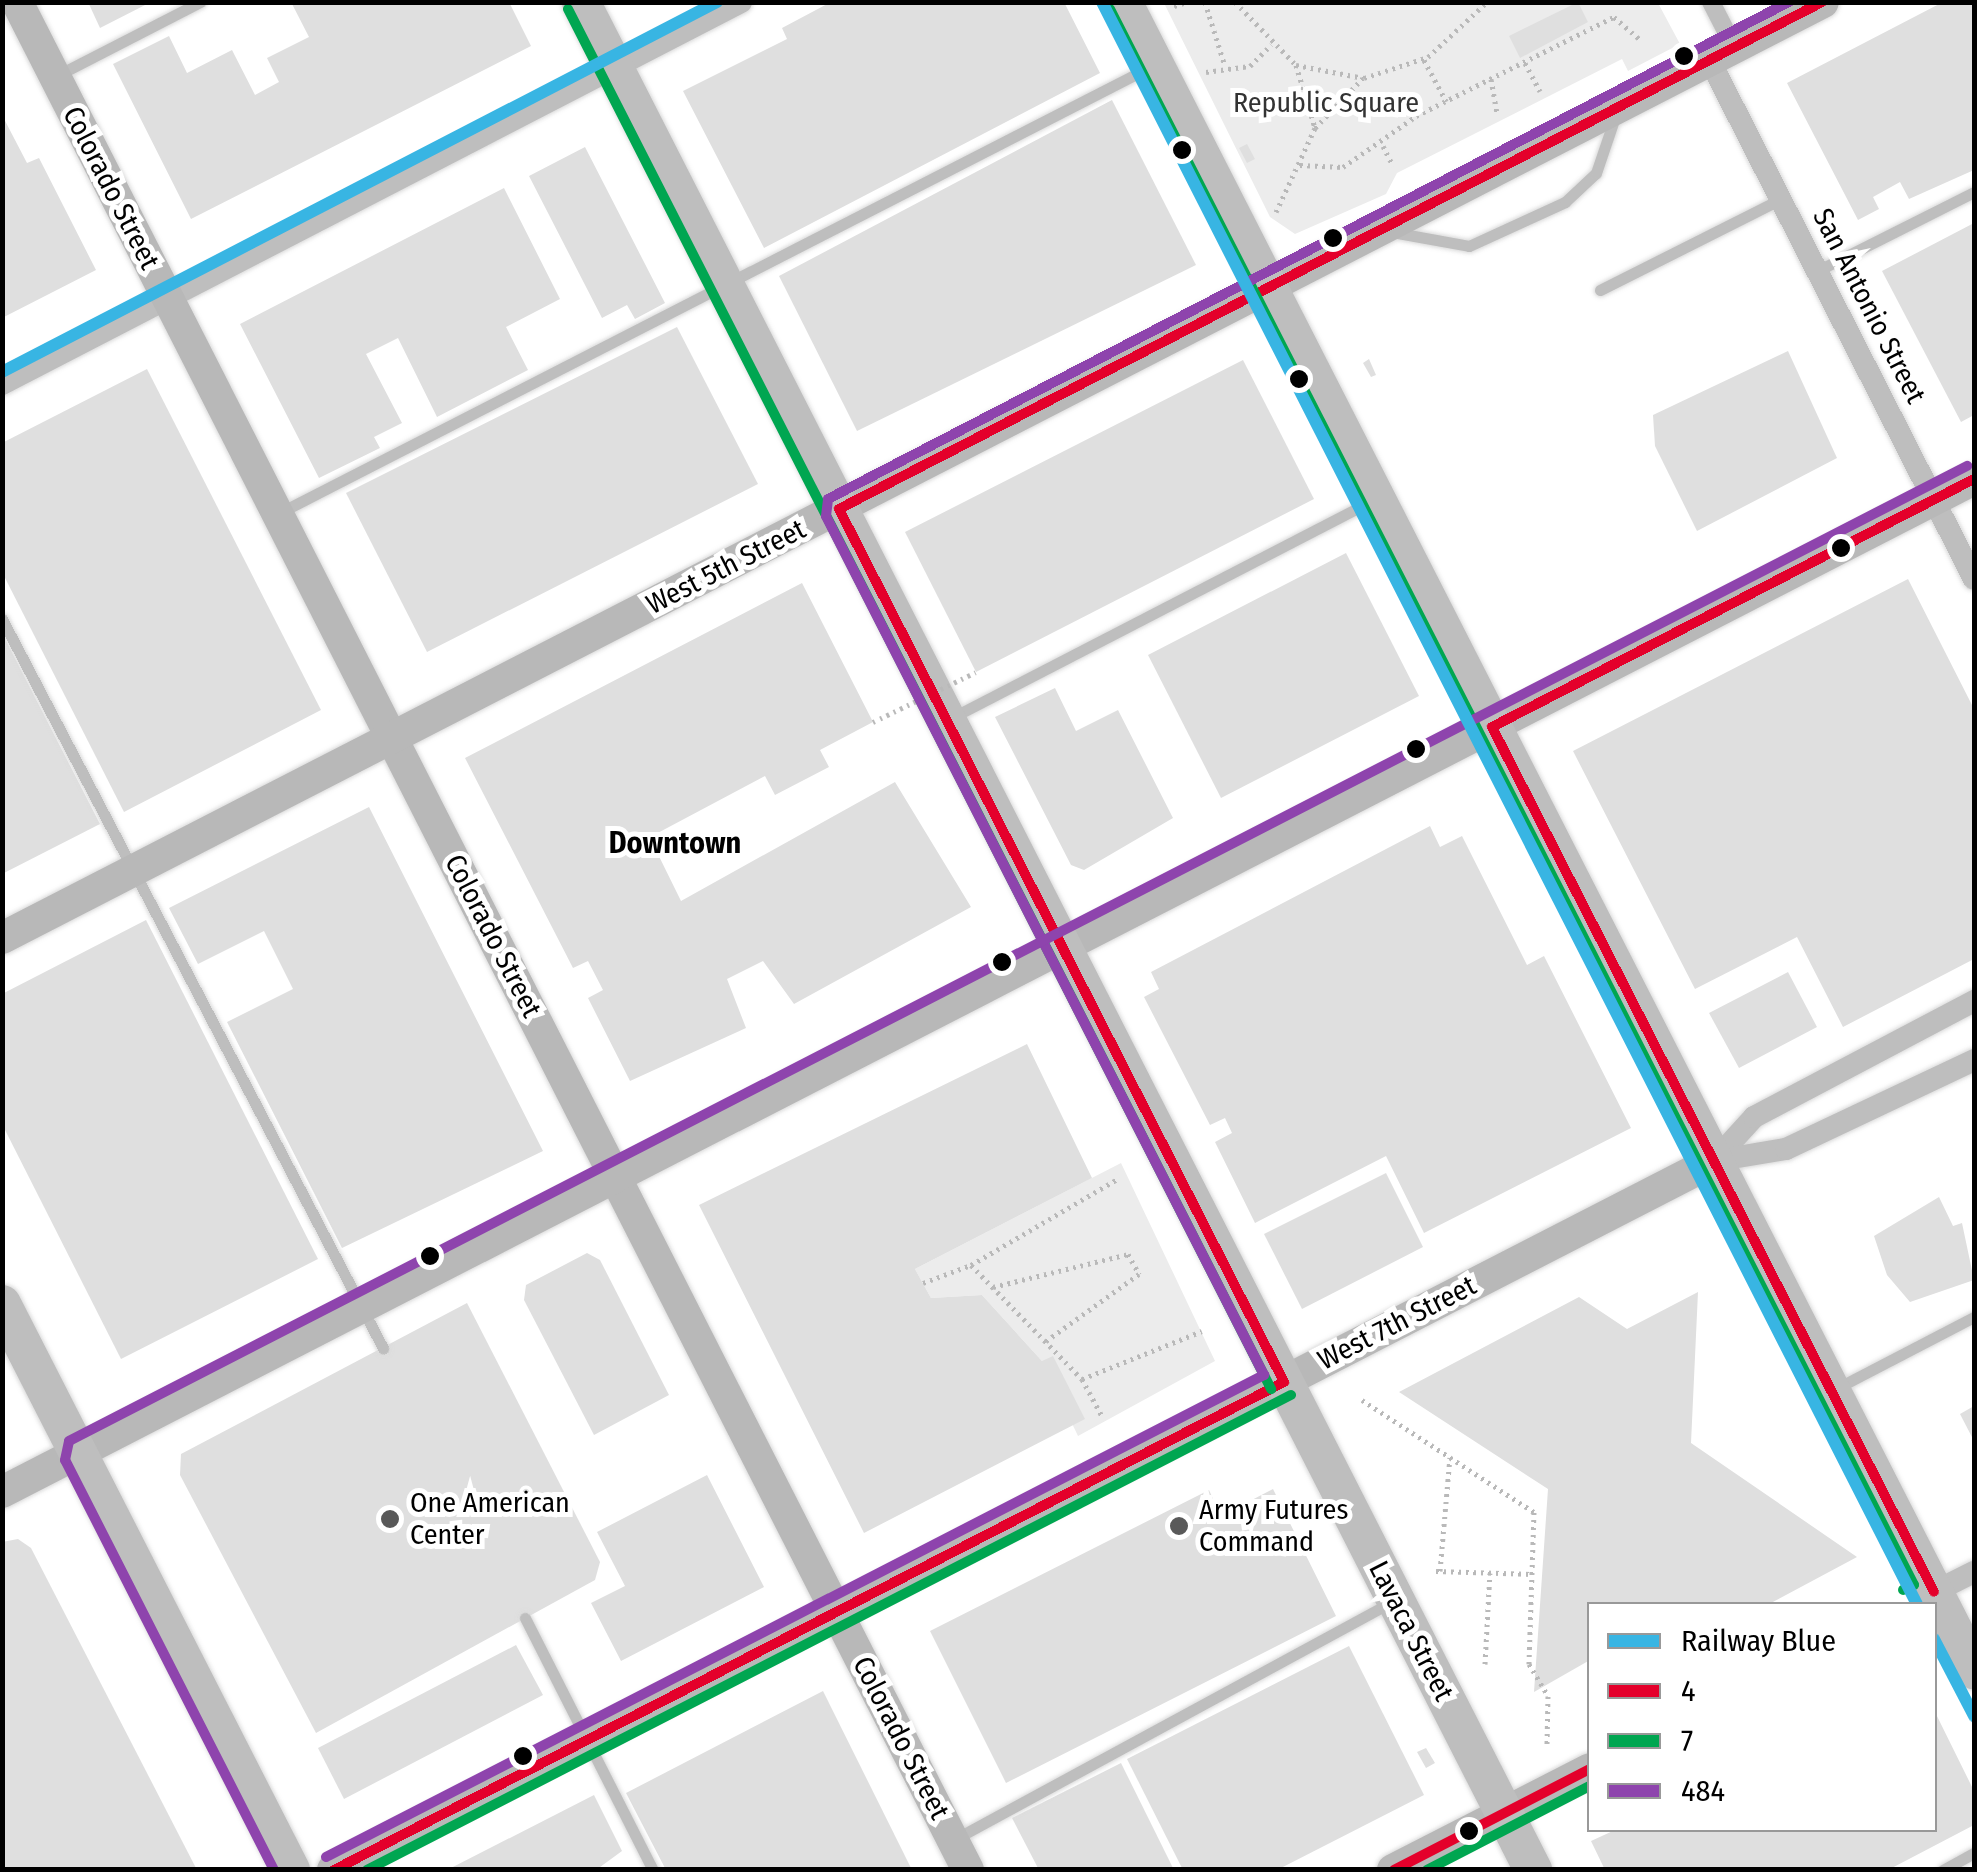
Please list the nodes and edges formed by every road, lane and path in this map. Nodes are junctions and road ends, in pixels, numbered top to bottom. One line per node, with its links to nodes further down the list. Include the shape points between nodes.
1 (16, 2): 23 (main road, Colorado Street)
2 (200, 2): 23 (lane)
3 (581, 2): 21 (main road, Lavaca Street)
4 (741, 2): 21 (street)
5 (1123, 2): 18 (main road)
6 (1187, 2): 12 (path)
7 (1205, 2): 19 (path)
8 (1235, 2): 14 (path)
9 (1487, 2): 16 (path)
10 (1711, 2): 15 (street)
11 (1823, 2): 15 (main road, West 5th Street)
12 (1174, 6)
13 (1640, 40): 17 (path, via 1614,16)
14 (1270, 45): 19 (path, via 1250,66); 20 (path)
15 (1723, 55): 28 (main road, West 5th Street); 35 (street, San Antonio Street)
16 (1424, 59): 24 (path); 27 (path)
17 (1525, 62): 25 (path); 26 (path)
18 (1154, 64): 39 (lane); 40 (main road)
19 (1225, 64): 22 (path)
20 (1296, 65): 24 (path); 30 (path)
21 (615, 69): 39 (main road, Lavaca Street); 42 (street)
22 (1206, 72)
23 (54, 78): 42 (main road, Colorado Street)
24 (1364, 78): 30 (path)
25 (1491, 79): 27 (path); 29 (path)
26 (1540, 91)
27 (1446, 101): 31 (path)
28 (1618, 108): 37 (main road, West 5th Street); 37 (lane, via 1584,188 1490,242 1452,247)
29 (1496, 113)
30 (1315, 128): 32 (path)
31 (1383, 145): 32 (path, via 1344,167); 33 (path)
32 (1300, 165): 36 (path)
33 (1394, 166)
34 (1974, 192): 38 (lane)
35 (1781, 199): 38 (street, San Antonio Street); 41 (lane)
36 (1276, 212)
37 (1382, 230): 40 (main road, West 5th Street)
38 (1817, 270): 46 (street, San Antonio Street)
39 (726, 285): 47 (main road, Lavaca Street); 48 (lane)
40 (1268, 288): 45 (main road); 47 (main road, West 5th Street)
41 (1600, 290)
42 (168, 299): 43 (street); 48 (main road, Colorado Street)
43 (2, 384)
44 (1974, 479): 46 (main road)
45 (1376, 499): 52 (lane); 54 (main road)
46 (1934, 500): 49 (street, San Antonio Street); 54 (main road)
47 (839, 509): 52 (main road, Lavaca Street); 55 (main road, West 5th Street)
48 (277, 514): 55 (main road, Colorado Street)
49 (1974, 579)
50 (2, 619): 56 (lane)
51 (976, 672): 53 (path, bridge)
52 (947, 720): 58 (main road, Lavaca Street)
53 (873, 722)
54 (1492, 726): 58 (main road); 61 (main road)
55 (392, 738): 56 (main road, West 5th Street); 62 (main road, Colorado Street)
56 (132, 872): 57 (main road, West 5th Street); 70 (lane)
57 (2, 938)
58 (1063, 947): 62 (main road); 76 (main road, Lavaca Street)
59 (1974, 1001): 61 (street, West 7th Street, via 1754,1116)
60 (1974, 1060): 61 (street, West 7th Street, via 1786,1150)
61 (1714, 1161): 76 (main road, West 7th Street); 77 (main road)
62 (615, 1177): 70 (main road); 88 (main road, Colorado Street)
63 (1118, 1178): 64 (path)
64 (972, 1265): 65 (path); 67 (path)
65 (923, 1283)
66 (1125, 1284): 67 (path, via 1139,1274 1128,1254); 68 (path); 73 (path)
67 (994, 1287): 73 (path)
68 (1130, 1292)
69 (2, 1304): 80 (main road)
70 (360, 1307): 74 (lane); 80 (main road)
71 (1974, 1317): 77 (lane)
72 (1202, 1331): 75 (path)
73 (1046, 1342): 75 (path)
74 (383, 1348)
75 (1082, 1378): 79 (path)
76 (1284, 1382): 87 (main road, Lavaca Street); 88 (main road, West 7th Street)
77 (1831, 1391): 86 (main road)
78 (1362, 1400): 81 (path)
79 (1102, 1418)
80 (78, 1453): 82 (main road); 99 (main road)
81 (1450, 1457): 83 (path, via 1438,1571); 85 (path, via 1534,1512)
82 (2, 1492)
83 (1490, 1572): 85 (path); 91 (path)
84 (1974, 1572): 86 (street)
85 (1532, 1574): 94 (path, via 1529,1664 1548,1696)
86 (1921, 1598)
87 (1395, 1600): 96 (main road, Lavaca Street); 98 (lane)
88 (837, 1612): 93 (main road, West 7th Street); 98 (main road, Colorado Street)
89 (525, 1618): 93 (lane)
90 (1937, 1620): 92 (main road)
91 (1485, 1664)
92 (1974, 1670)
93 (587, 1738): 100 (main road, West 7th Street); 101 (lane)
94 (1547, 1744)
95 (1587, 1770): 96 (main road)
96 (1504, 1812): 102 (main road); 103 (main road, Lavaca Street)
97 (1974, 1853): 104 (lane)
98 (961, 1855)
99 (291, 1870)
100 (333, 1870)
101 (653, 1870)
102 (1393, 1870)
103 (1533, 1870)
104 (1943, 1870)

